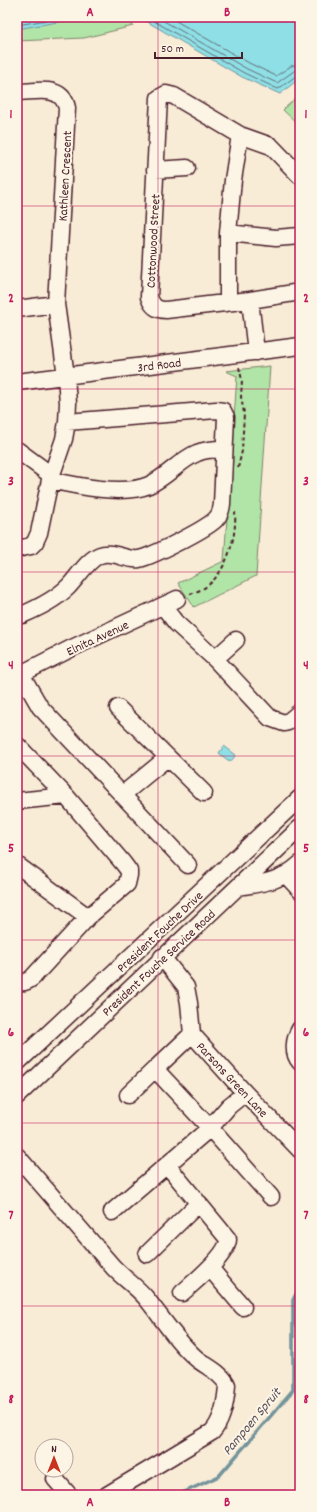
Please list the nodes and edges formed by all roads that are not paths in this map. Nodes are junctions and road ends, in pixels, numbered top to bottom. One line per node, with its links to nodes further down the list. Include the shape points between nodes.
1 (17, 92): 11 (street, Kathleen Crescent, via 50,91 66,100)
2 (240, 134): 4 (street, Cottonwood Street, via 174,96 162,95 158,103); 5 (street, Cottonwood Street, via 271,146); 6 (street)
3 (187, 168): 4 (street)
4 (155, 170): 10 (street, Cottonwood Street, via 149,297 151,302 156,309 166,310)
5 (300, 176)
6 (228, 233): 7 (street, via 276,238); 10 (street)
7 (300, 236)
8 (300, 292): 9 (street, Cottonwood Street)
9 (250, 300): 10 (street, Cottonwood Street); 14 (street)
10 (228, 302)
11 (56, 304): 12 (street); 15 (street, Kathleen Crescent)
12 (17, 309)
13 (300, 346): 14 (street, 3rd Road)
14 (256, 352): 15 (street, 3rd Road)
15 (66, 376): 16 (street, 3rd Road); 17 (street, Kathleen Crescent)
16 (17, 382)
17 (67, 422): 18 (street, via 220,410 226,417); 20 (street, Kathleen Crescent, via 64,439)
18 (224, 449): 20 (street, via 192,455 160,479 136,489 78,486); 22 (street, via 222,504 219,515 212,522 182,540 138,559 101,555 91,561 54,599 22,616)
19 (17, 450): 20 (street)
20 (50, 477): 21 (street, Kathleen Crescent, via 35,542 31,546)
21 (17, 549)
22 (17, 615)
23 (236, 640): 24 (street)
24 (215, 658): 25 (street, Elnita Avenue, via 176,623 170,602); 27 (street, via 270,718 284,723)
25 (19, 675): 31 (street, via 40,707)
26 (118, 708): 29 (street)
27 (300, 712)
28 (17, 746): 32 (street)
29 (167, 758): 30 (street); 31 (street)
30 (204, 793)
31 (122, 795): 37 (street)
32 (66, 796): 34 (street); 42 (street, via 130,875 127,884)
33 (300, 798): 48 (street, President Fouche Drive)
34 (17, 801)
35 (300, 828): 40 (street, President Fouche Service Road)
36 (300, 864): 39 (street)
37 (188, 865)
38 (18, 870): 42 (street)
39 (286, 875): 40 (street, via 271,882); 41 (street)
40 (238, 887): 43 (street, President Fouche Service Road)
41 (300, 890)
42 (88, 917): 44 (street, via 32,978 26,982)
43 (162, 957): 46 (street, Parsons Green Lane, via 186,987); 52 (street, President Fouche Service Road)
44 (17, 981)
45 (300, 1029): 47 (street, via 295,1045 296,1058)
46 (192, 1034): 49 (street); 50 (street, Parsons Green Lane)
47 (300, 1062)
48 (17, 1063)
49 (155, 1069): 51 (street); 53 (street)
50 (245, 1093): 53 (street, via 229,1106); 54 (street, Parsons Green Lane)
51 (128, 1095)
52 (17, 1096)
53 (210, 1128): 56 (street); 57 (street)
54 (300, 1150)
55 (17, 1156): 66 (street, via 113,1267 124,1279 138,1288 191,1354 222,1376 227,1385 221,1416 212,1432)
56 (167, 1165): 58 (street); 59 (street)
57 (271, 1197)
58 (198, 1203): 60 (street); 61 (street, via 228,1239 226,1247)
59 (112, 1212)
60 (147, 1254)
61 (210, 1268): 62 (street); 63 (street)
62 (182, 1293)
63 (243, 1307)
64 (55, 1479): 65 (street)
65 (70, 1495)
66 (107, 1495)

